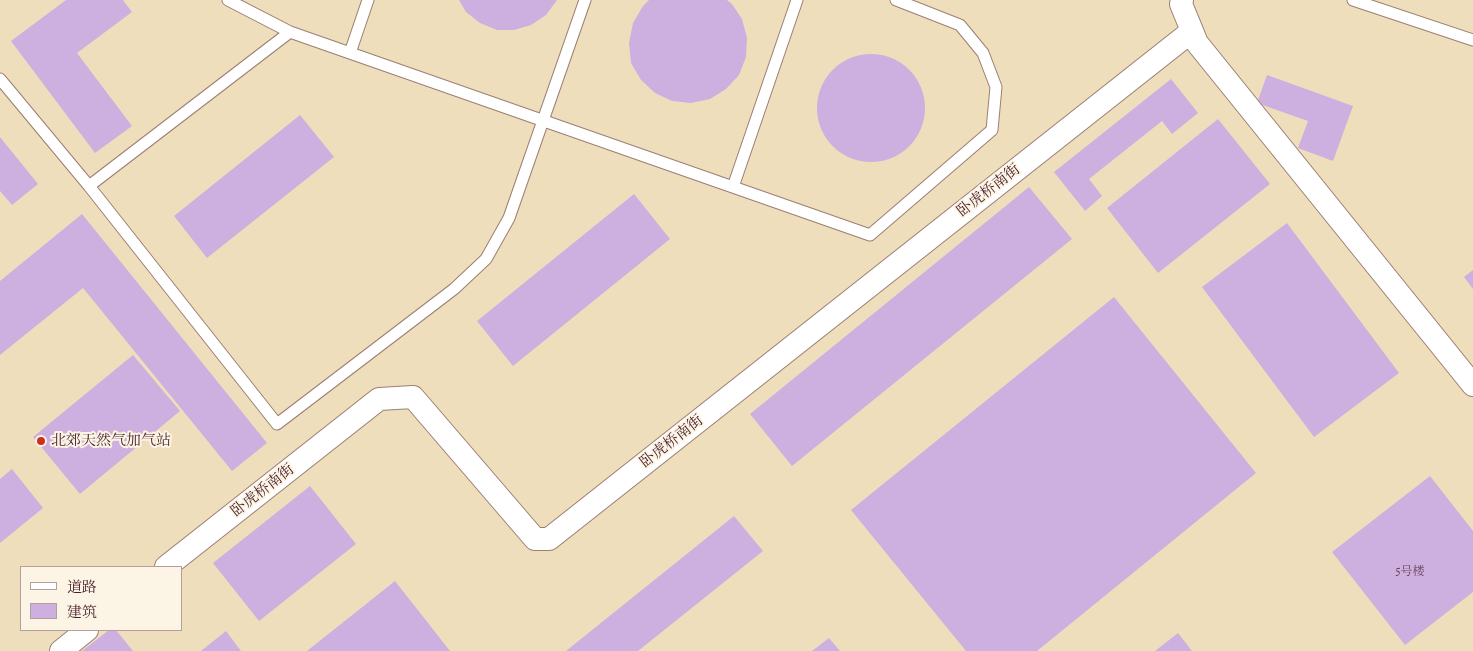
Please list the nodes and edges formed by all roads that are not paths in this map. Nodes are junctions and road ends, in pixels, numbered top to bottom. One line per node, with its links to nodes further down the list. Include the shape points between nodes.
1 (228, 0): 9 (lane)
2 (368, 0): 11 (lane)
3 (585, 0): 13 (lane)
4 (797, 0): 15 (lane)
5 (896, 0): 15 (lane, via 960,25 983,53 996,87 992,130 870,235)
6 (1182, 0): 8 (street)
7 (1353, 0): 10 (lane)
8 (1192, 31): 16 (street, via 1197,43); 17 (street, 卧虎桥南街, via 549,539 535,538 413,397 379,399)
9 (290, 32): 11 (lane); 14 (lane)
10 (1473, 40)
11 (350, 53): 13 (lane)
12 (0, 79): 14 (lane)
13 (542, 120): 14 (lane, via 509,218 486,259 454,289 278,424); 15 (lane)
14 (89, 186)
15 (733, 187)
16 (1473, 385)
17 (167, 566)
18 (87, 631): 19 (street)
19 (61, 651)

